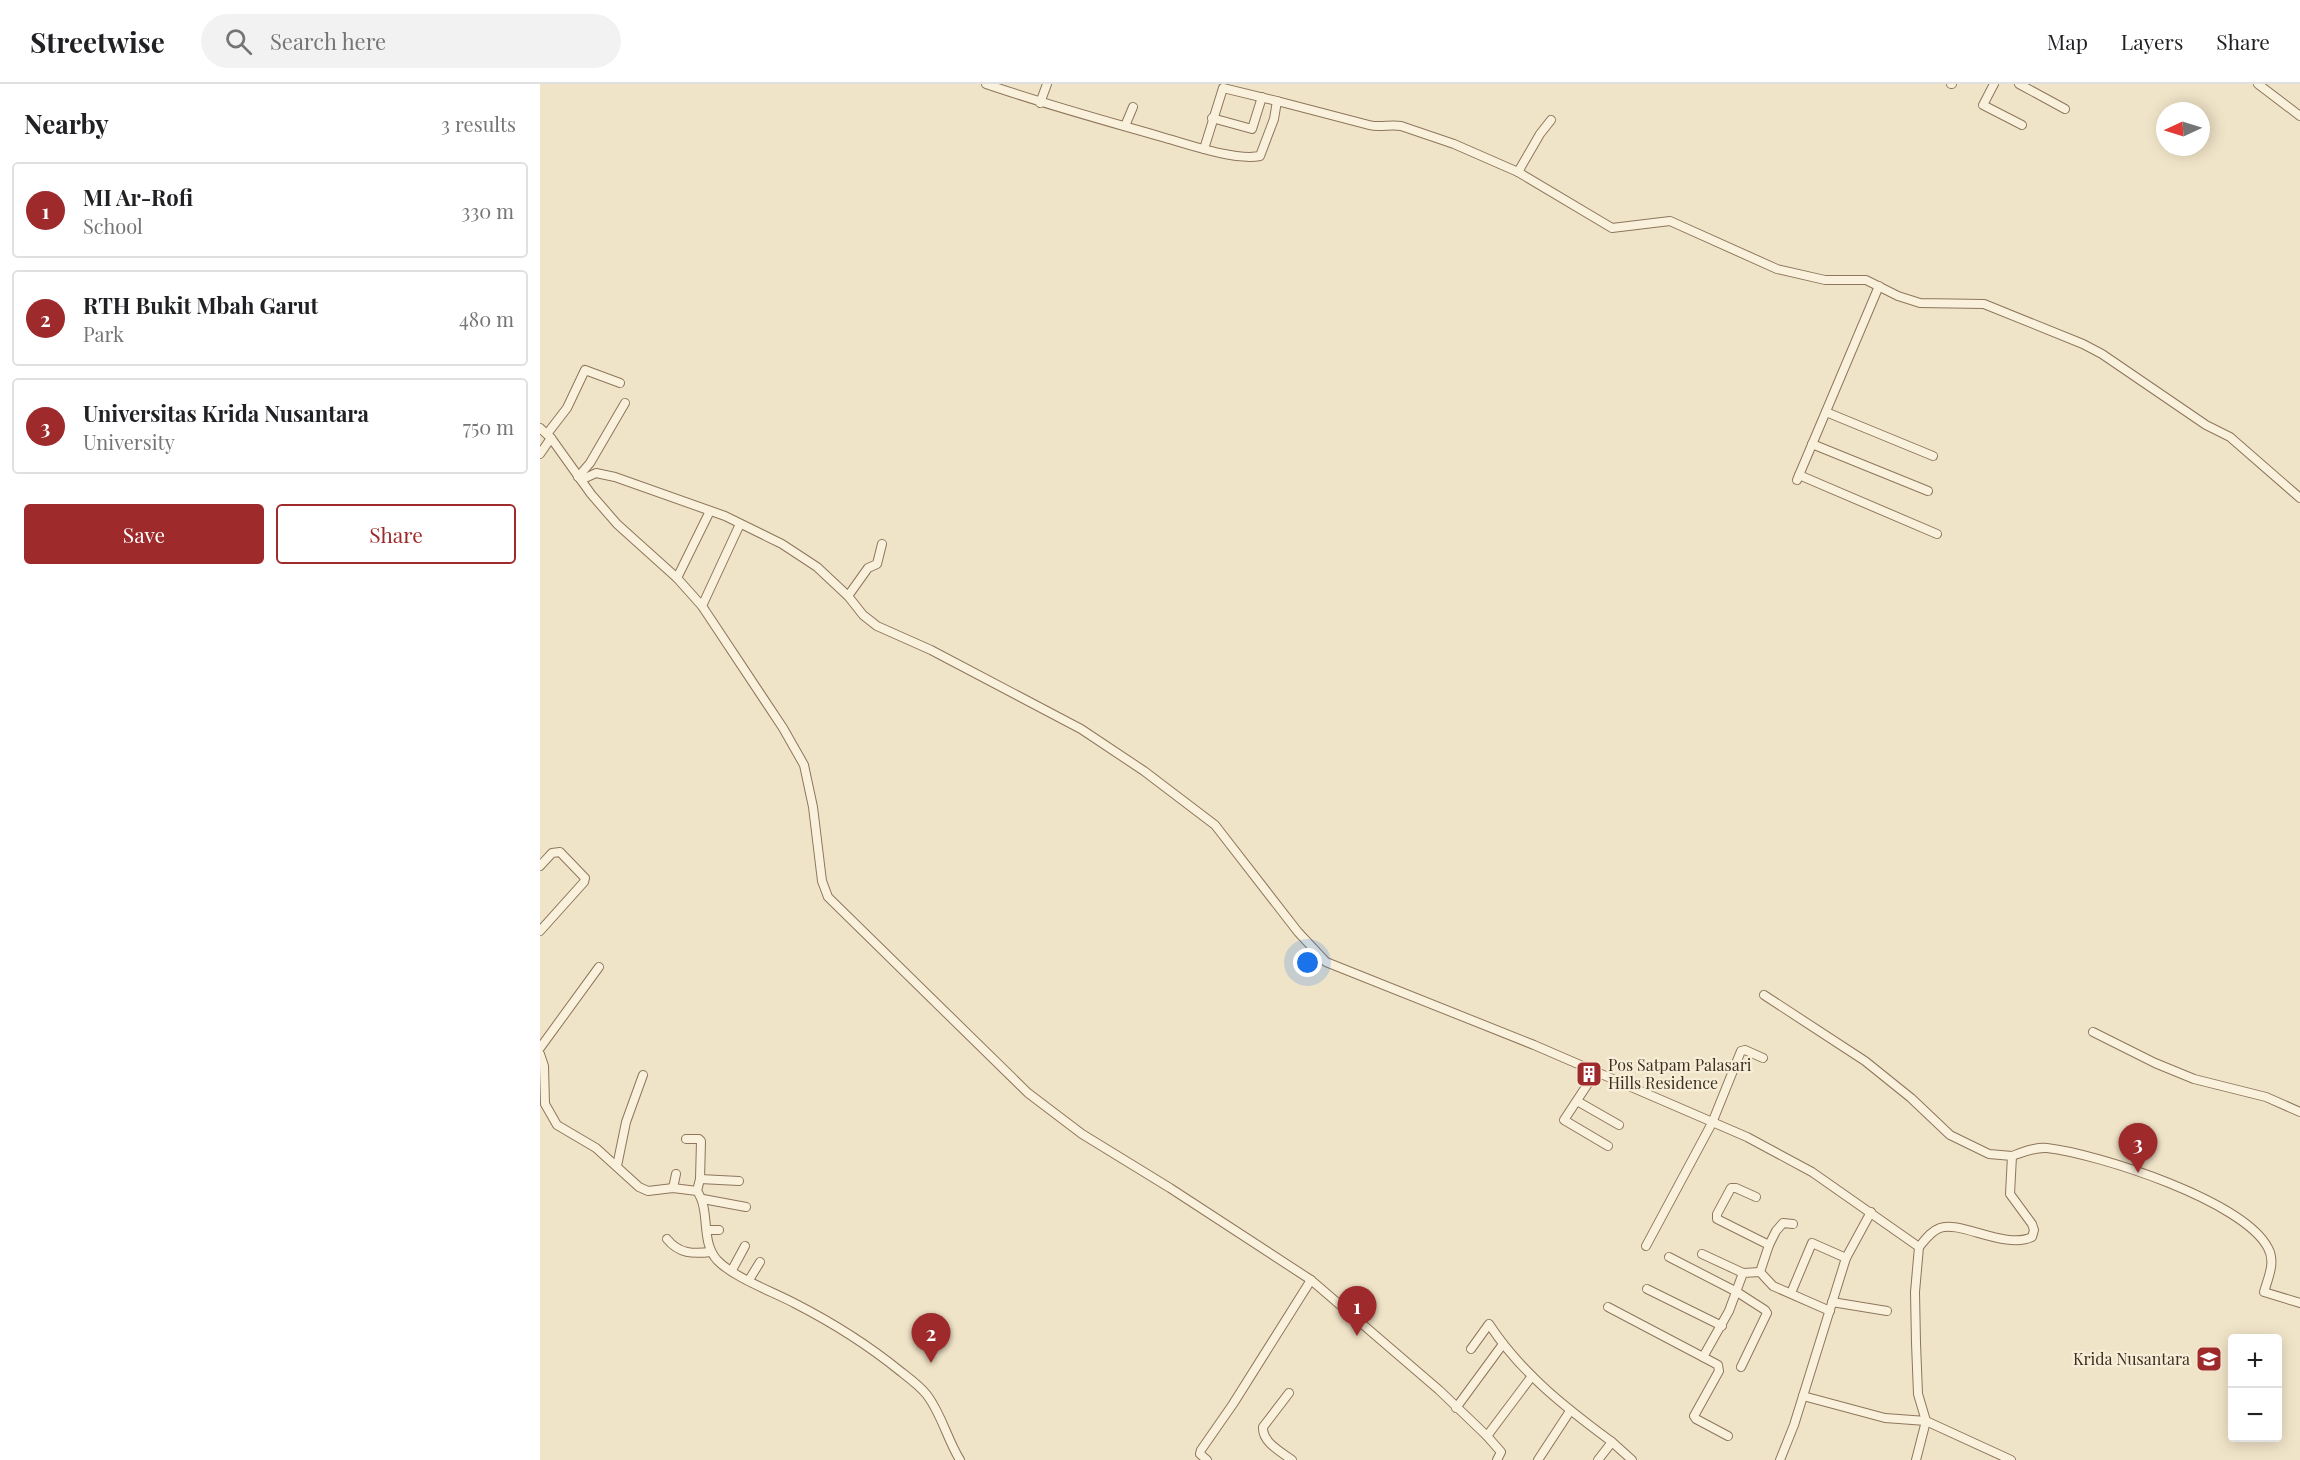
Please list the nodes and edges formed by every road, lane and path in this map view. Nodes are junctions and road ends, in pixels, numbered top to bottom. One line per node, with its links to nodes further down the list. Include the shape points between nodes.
1 (986, 84): 10 (street)
2 (1047, 84): 10 (street)
3 (1994, 84): 16 (street, via 1983,105)
4 (2019, 84): 7 (street)
5 (2037, 84): 7 (street)
6 (2258, 84): 13 (street)
7 (2033, 92): 12 (street)
8 (1262, 98): 9 (street); 14 (street, via 1223,88); 14 (street, via 1252,129)
9 (1277, 101): 18 (street, via 1260,156 1241,157); 19 (street, via 1369,125 1401,126)
10 (1040, 103): 17 (street)
11 (1133, 107): 17 (street)
12 (2065, 109)
13 (2300, 116)
14 (1212, 118): 18 (street)
15 (1551, 120): 19 (street)
16 (2022, 125)
17 (1125, 126): 18 (street)
18 (1204, 148)
19 (1518, 172): 20 (street, via 1612,228 1670,221 1777,268 1825,280 1866,280)
20 (1880, 286): 23 (street); 31 (street, via 1920,303 1984,304 2083,344 2230,437)
21 (620, 383): 25 (street, via 585,370)
22 (625, 403): 29 (street)
23 (1826, 412): 26 (street); 28 (street)
24 (540, 428): 25 (street)
25 (549, 436): 27 (street); 29 (street)
26 (1812, 444): 30 (street); 34 (street, via 1798,478)
27 (540, 454)
28 (1933, 456)
29 (580, 478): 32 (street, via 601,473); 36 (street, via 617,524)
30 (1928, 491)
31 (2300, 498)
32 (710, 511): 33 (street); 36 (street)
33 (740, 524): 37 (street, via 782,544 817,567); 38 (street)
34 (1937, 534)
35 (882, 544): 37 (street, via 877,564 868,568)
36 (677, 578): 38 (street)
37 (848, 596): 47 (street, via 878,626 1081,729 1215,825 1326,962)
38 (702, 606): 83 (street, via 804,765 822,881 828,897 1028,1093 1082,1134)
39 (540, 866): 40 (street, via 552,853 560,852 585,878)
40 (540, 931)
41 (599, 967): 44 (street)
42 (1764, 994): 55 (street, via 1865,1061 1950,1135 1989,1154)
43 (2094, 1032): 50 (street, via 2194,1079 2266,1097)
44 (540, 1048)
45 (540, 1054): 56 (street, via 545,1104 553,1118)
46 (1763, 1058): 51 (street, via 1741,1051)
47 (1595, 1072): 49 (street); 51 (street)
48 (644, 1075): 56 (street, via 626,1122)
49 (1577, 1101): 52 (street); 54 (street, via 1564,1121)
50 (2300, 1112)
51 (1712, 1123): 65 (street, via 1784,1156); 72 (street)
52 (1619, 1125)
53 (686, 1139): 58 (street, via 701,1141)
54 (1608, 1146)
55 (2012, 1156): 73 (street, via 2010,1194 2032,1224 2032,1237 2011,1240 1944,1227); 88 (street, via 2046,1148 2090,1157 2206,1198 2243,1220 2269,1249 2271,1266 2264,1292)
56 (617, 1166): 60 (street, via 648,1191)
57 (676, 1174): 60 (street)
58 (700, 1179): 59 (street); 61 (street)
59 (739, 1181)
60 (673, 1188): 61 (street)
61 (697, 1191): 63 (street)
62 (1756, 1197): 70 (street, via 1731,1188 1717,1219)
63 (703, 1199): 64 (street); 67 (street)
64 (746, 1207)
65 (1871, 1212): 73 (street); 77 (street)
66 (1793, 1224): 70 (street, via 1783,1223)
67 (707, 1230): 68 (street); 74 (street)
68 (718, 1230)
69 (667, 1239): 74 (street, via 681,1251)
70 (1769, 1245): 80 (street)
71 (745, 1246): 79 (street)
72 (1646, 1246)
73 (1919, 1247): 102 (street, via 1915,1293 1918,1394)
74 (711, 1252): 79 (street)
75 (1702, 1254): 81 (street)
76 (1669, 1257): 85 (street)
77 (1846, 1258): 86 (street, via 1812,1243); 87 (street)
78 (760, 1262): 82 (street)
79 (732, 1270): 82 (street)
80 (1761, 1272): 81 (street); 86 (street, via 1769,1284)
81 (1743, 1273): 85 (street)
82 (749, 1280): 106 (street, via 828,1322 917,1385 937,1410)
83 (1311, 1280): 100 (street); 107 (street, via 1201,1450)
84 (1647, 1288): 92 (street)
85 (1737, 1292): 92 (street); 96 (street, via 1767,1313)
86 (1791, 1293): 90 (street)
87 (1832, 1302): 90 (street); 91 (street)
88 (2300, 1303)
89 (1608, 1307): 95 (street)
90 (1830, 1311): 99 (street)
91 (1887, 1311)
92 (1722, 1326): 95 (street)
93 (1503, 1344): 94 (street, via 1490,1324); 97 (street); 100 (street)
94 (1471, 1349)
95 (1703, 1358): 104 (street, via 1718,1365 1719,1371 1694,1416)
96 (1741, 1367)
97 (1533, 1376): 101 (street); 103 (street)
98 (1289, 1393): 108 (street, via 1262,1431)
99 (1803, 1396): 102 (street, via 1885,1418); 113 (street)
100 (1456, 1408): 103 (street)
101 (1570, 1411): 105 (street); 110 (street)
102 (1926, 1420): 114 (street); 115 (street)
103 (1487, 1436): 109 (street, via 1501,1452)
104 (1728, 1436)
105 (1612, 1442): 111 (street); 112 (street)
106 (960, 1460)
107 (1207, 1460)
108 (1292, 1460)
109 (1497, 1460)
110 (1538, 1460)
111 (1598, 1460)
112 (1632, 1460)
113 (1780, 1460)
114 (1916, 1460)
115 (2011, 1460)

